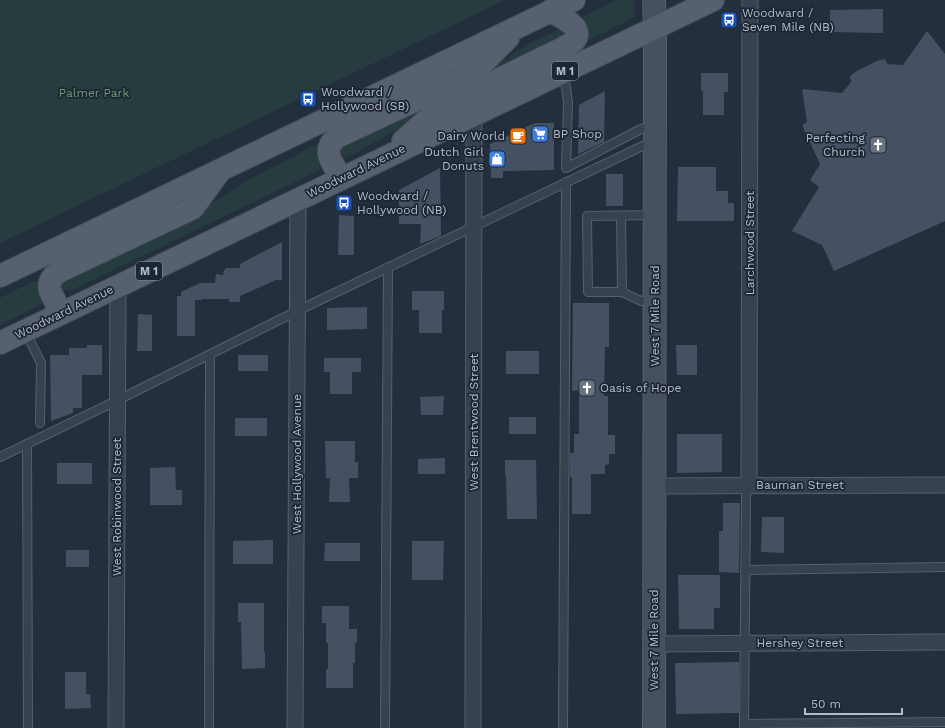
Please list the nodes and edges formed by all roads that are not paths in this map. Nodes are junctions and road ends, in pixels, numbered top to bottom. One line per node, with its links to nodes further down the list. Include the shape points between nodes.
1 (574, 0): 5 (main road)
2 (654, 0): 7 (main road, West 7 Mile Road)
3 (713, 0): 7 (main road, Woodward Avenue / M 1)
4 (750, 0): 35 (street, Larchwood Street)
5 (550, 11): 6 (main road); 8 (main road, via 575,27 577,34)
6 (519, 26): 12 (main road); 13 (main road, via 472,74 337,137 328,149 330,159)
7 (655, 27): 8 (main road, Woodward Avenue / M 1); 10 (main road, West 7 Mile Road)
8 (560, 62): 9 (main road, Woodward Avenue / M 1); 10 (lane, via 568,103 566,168 642,129); 11 (main road, via 439,109)
9 (474, 115): 11 (main road, Woodward Avenue / M 1); 18 (street, West Brentwood Street)
10 (655, 133): 14 (lane); 16 (main road, West 7 Mile Road)
11 (386, 156): 13 (main road, Woodward Avenue / M 1)
12 (221, 169): 20 (main road); 25 (main road, via 193,208 56,274 50,280 49,288)
13 (341, 178): 15 (main road, Woodward Avenue / M 1)
14 (566, 182): 18 (lane); 49 (lane)
15 (298, 199): 21 (main road, Woodward Avenue / M 1); 24 (street, West Hollywood Avenue)
16 (655, 215): 17 (lane); 23 (main road, West 7 Mile Road)
17 (621, 216): 22 (lane); 22 (lane, via 587,216 587,262 588,292)
18 (474, 229): 19 (lane); 48 (street, West Brentwood Street)
19 (388, 267): 24 (lane); 47 (lane)
20 (0, 276)
21 (118, 286): 25 (main road, Woodward Avenue / M 1); 29 (street, West Robinwood Street)
22 (622, 292): 23 (lane, via 641,301)
23 (655, 300): 34 (main road, West 7 Mile Road)
24 (298, 311): 28 (lane); 46 (street, West Hollywood Avenue)
25 (61, 313): 26 (main road, Woodward Avenue / M 1)
26 (25, 331): 27 (main road, Woodward Avenue / M 1); 30 (lane, via 40,362)
27 (0, 343)
28 (210, 354): 29 (lane); 45 (lane)
29 (118, 400): 31 (lane); 44 (street, West Robinwood Street)
30 (40, 423)
31 (27, 444): 32 (lane); 43 (lane)
32 (0, 457)
33 (945, 485): 35 (street, Bauman Street)
34 (654, 486): 35 (street, Bauman Street); 40 (main road, West 7 Mile Road)
35 (749, 486): 37 (lane, via 746,495)
36 (945, 567): 37 (lane)
37 (746, 570): 39 (lane)
38 (945, 642): 39 (street, Hershey Street)
39 (745, 643): 40 (street, Hershey Street); 42 (lane)
40 (654, 644): 50 (main road, West 7 Mile Road)
41 (945, 722): 42 (lane)
42 (744, 726)
43 (28, 728)
44 (116, 728)
45 (208, 728)
46 (295, 728)
47 (385, 728)
48 (473, 728)
49 (563, 728)
50 (654, 728)

